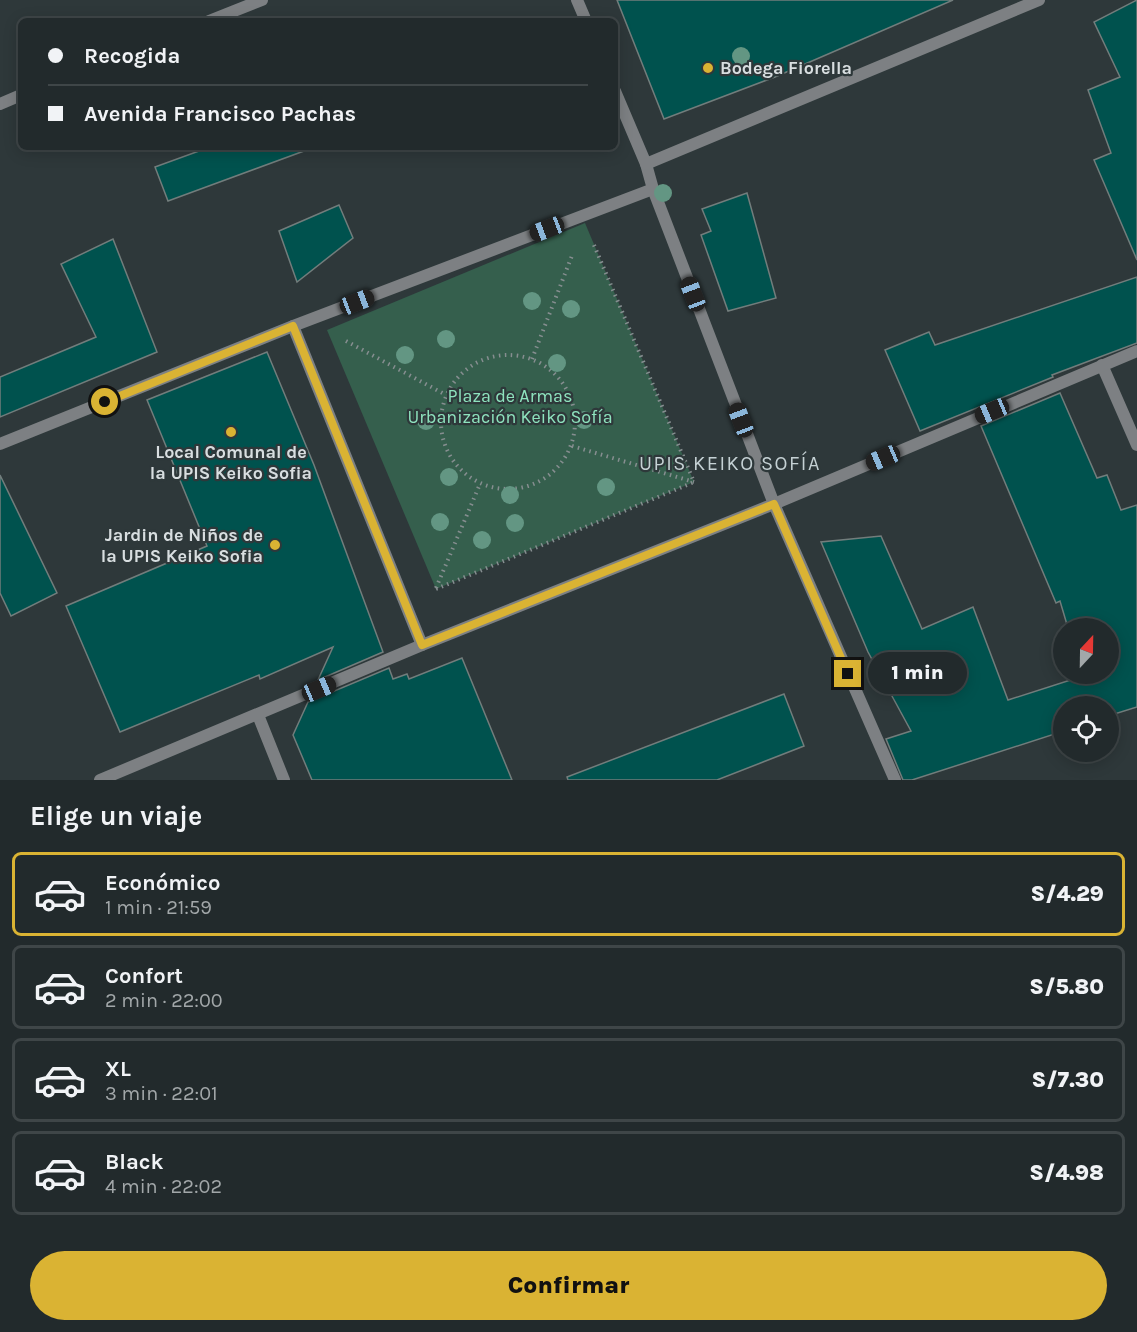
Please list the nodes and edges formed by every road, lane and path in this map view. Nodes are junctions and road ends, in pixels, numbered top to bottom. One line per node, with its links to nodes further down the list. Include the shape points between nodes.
1 (262, 0): 4 (street)
2 (577, 0): 5 (street)
3 (1039, 0): 9 (street)
4 (216, 18)
5 (585, 18)
6 (18, 96): 8 (street)
7 (618, 98): 9 (street)
8 (0, 104)
9 (646, 164): 10 (street)
10 (653, 189): 13 (street); 24 (street)
11 (577, 244): 16 (path)
12 (594, 244): 22 (path)
13 (293, 326): 19 (street); 25 (street)
14 (336, 335): 18 (path)
15 (1137, 351): 17 (street)
16 (532, 359): 18 (path, via 491,356 456,377); 21 (path, via 550,370 573,404 576,425)
17 (1102, 365): 20 (street); 24 (street)
18 (446, 395): 23 (path, via 440,415 441,436 449,456 463,473)
19 (0, 444)
20 (1137, 445)
21 (572, 446): 22 (path); 23 (path, via 561,465 524,488)
22 (694, 482): 23 (path, via 436,589)
23 (480, 484)
24 (774, 504): 25 (street); 29 (street)
25 (422, 645): 26 (street)
26 (258, 715): 27 (street); 28 (street)
27 (100, 780)
28 (284, 780)
29 (895, 780)

